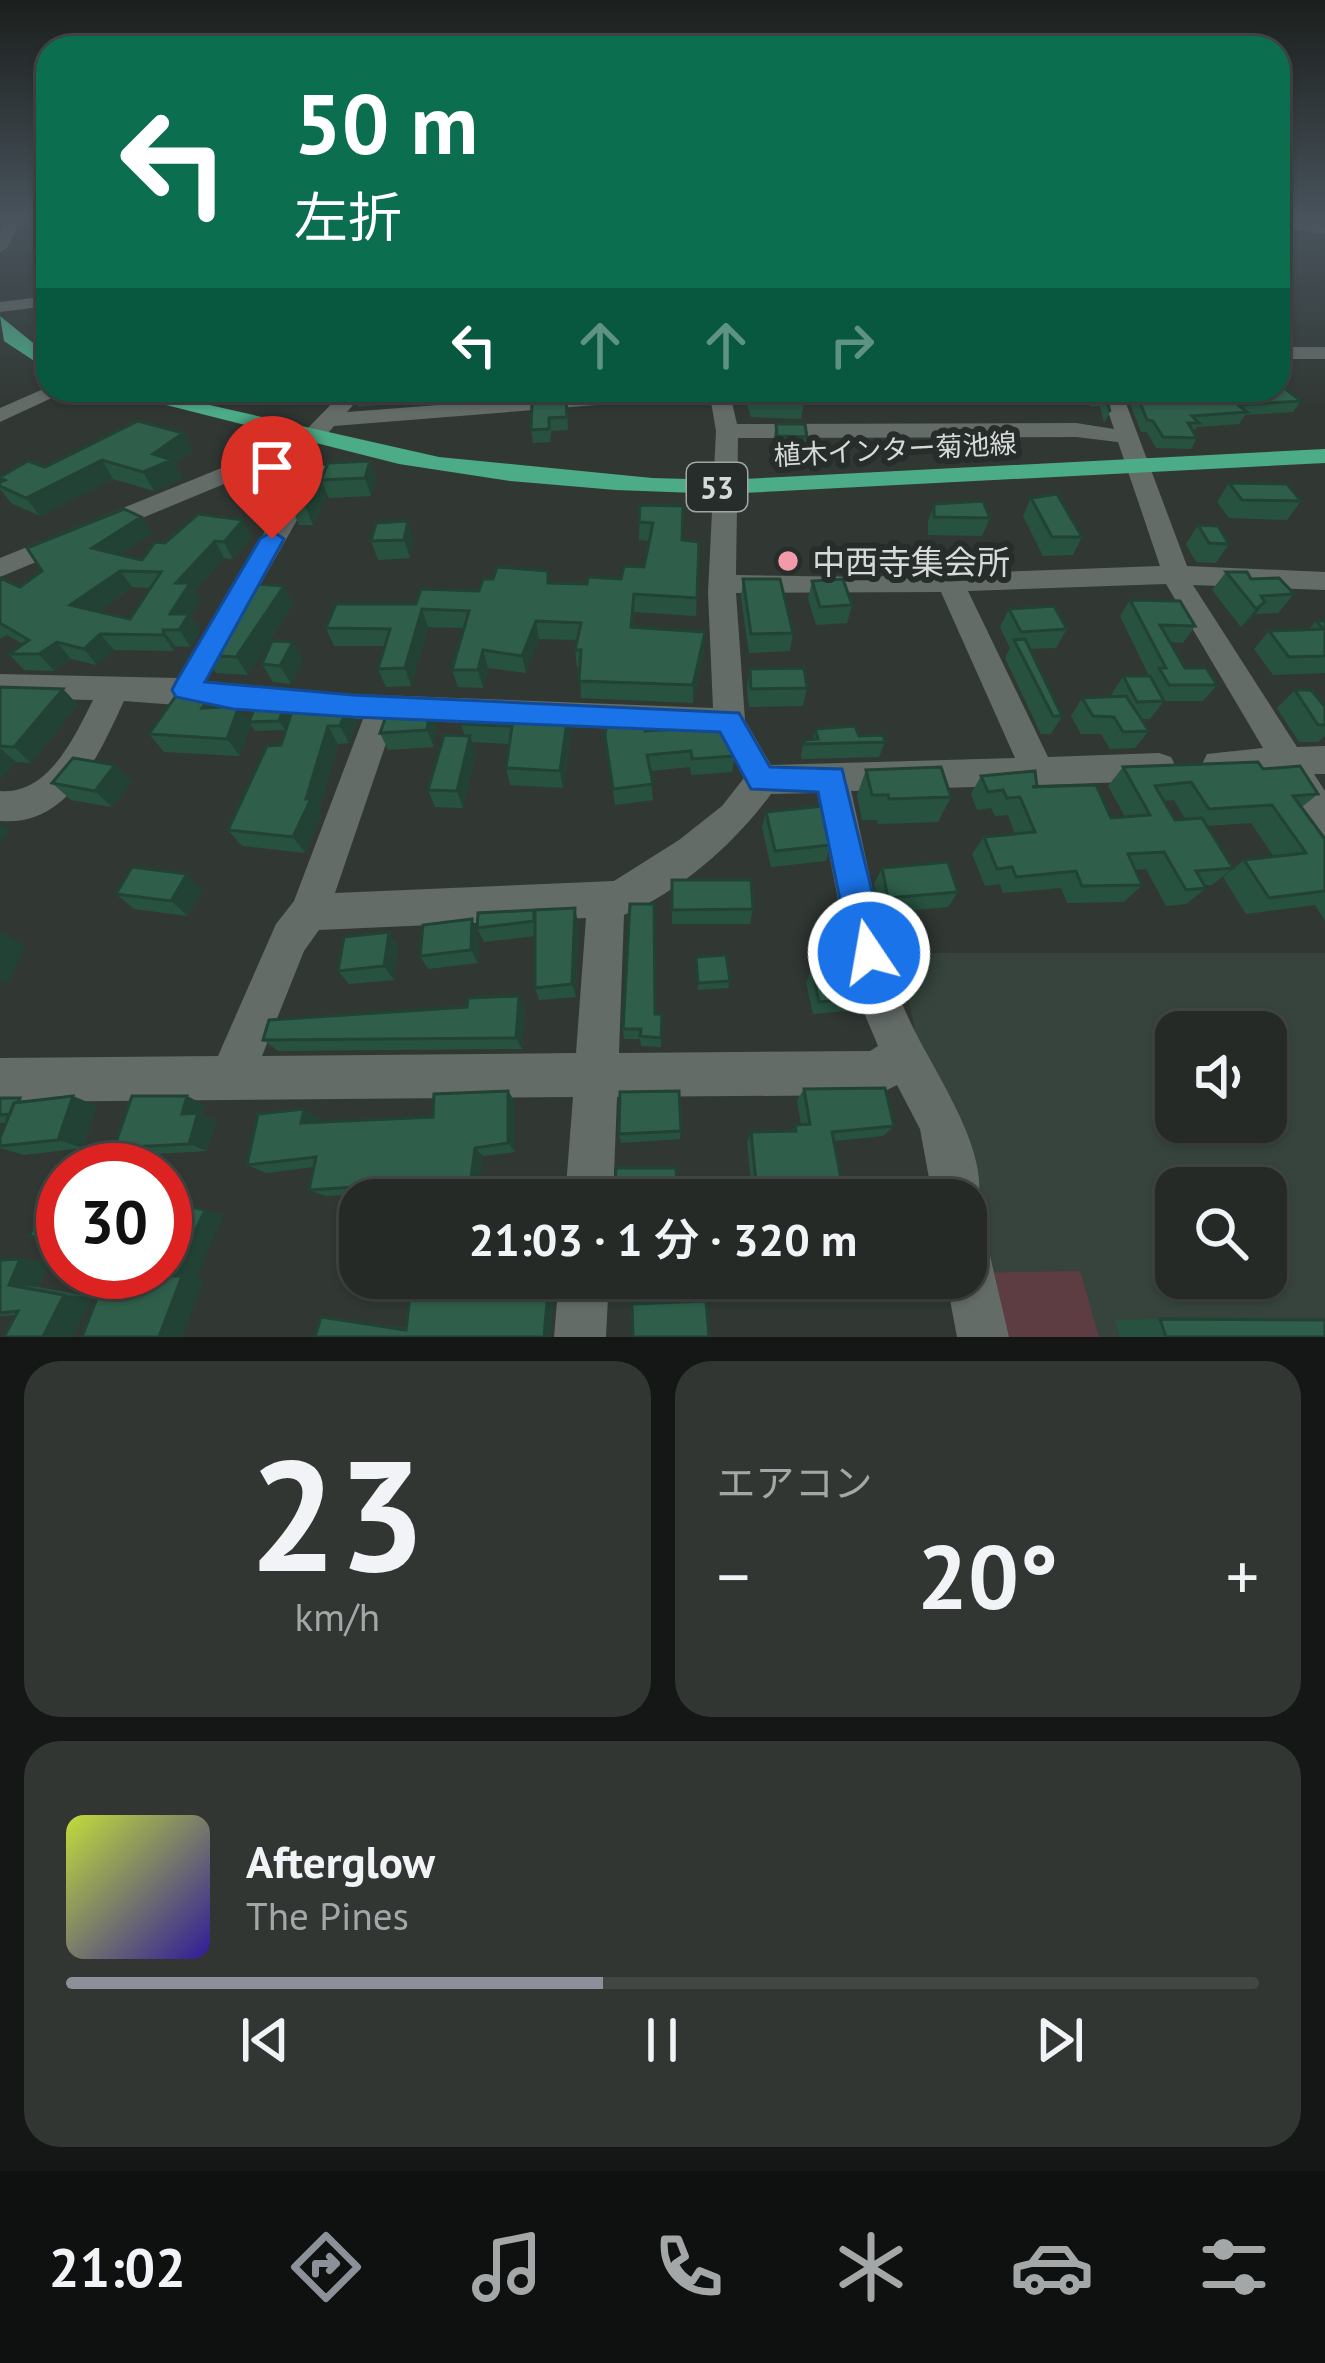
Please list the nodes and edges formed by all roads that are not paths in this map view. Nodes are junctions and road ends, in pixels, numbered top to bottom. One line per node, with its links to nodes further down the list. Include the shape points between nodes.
1 (36, 302): 2 (street)
2 (0, 307)
3 (0, 321): 6 (main road)
4 (1290, 353): 5 (street)
5 (1325, 353)
6 (36, 355)
7 (36, 400): 13 (street)
8 (184, 402): 14 (main road, 植木インター菊池線 / 53)
9 (345, 402): 14 (street)
10 (589, 402): 14 (street)
11 (719, 402): 15 (street)
12 (1115, 402): 16 (street)
13 (0, 416)
14 (323, 427): 17 (street); 20 (main road, 植木インター菊池線 / 53, via 399,457 535,477)
15 (727, 431): 16 (street, via 1076,430); 20 (street)
16 (1127, 437): 19 (street)
17 (276, 454): 21 (street); 28 (street, via 315,467)
18 (1325, 457): 19 (main road, 植木インター菊池線 / 53)
19 (1137, 466): 20 (main road, 植木インター菊池線 / 53); 22 (street)
20 (723, 488): 25 (street)
21 (0, 568)
22 (1175, 575): 23 (street); 24 (street); 32 (street)
23 (1325, 581)
24 (950, 583): 25 (street); 33 (street)
25 (722, 584): 30 (street)
26 (0, 686): 27 (street)
27 (113, 690): 28 (street); 36 (street, via 56,785 38,802)
28 (186, 690): 29 (street)
29 (383, 706): 30 (street); 39 (street)
30 (729, 721): 35 (street)
31 (1325, 760): 32 (street)
32 (1288, 761): 33 (street); 37 (street)
33 (1039, 773): 34 (street)
34 (831, 778): 35 (street); 40 (street, via 878,996)
35 (762, 780): 38 (street, via 692,852)
36 (0, 806)
37 (1325, 821)
38 (606, 902): 39 (street); 42 (street)
39 (309, 912): 41 (street, via 290,938)
40 (903, 1054): 42 (street, via 877,1073); 45 (street, via 942,1123)
41 (232, 1076): 42 (street); 43 (street)
42 (597, 1076): 44 (street)
43 (0, 1080)
44 (590, 1179)
45 (953, 1179)
46 (583, 1299): 48 (street)
47 (976, 1299): 49 (street)
48 (580, 1337)
49 (983, 1337)

